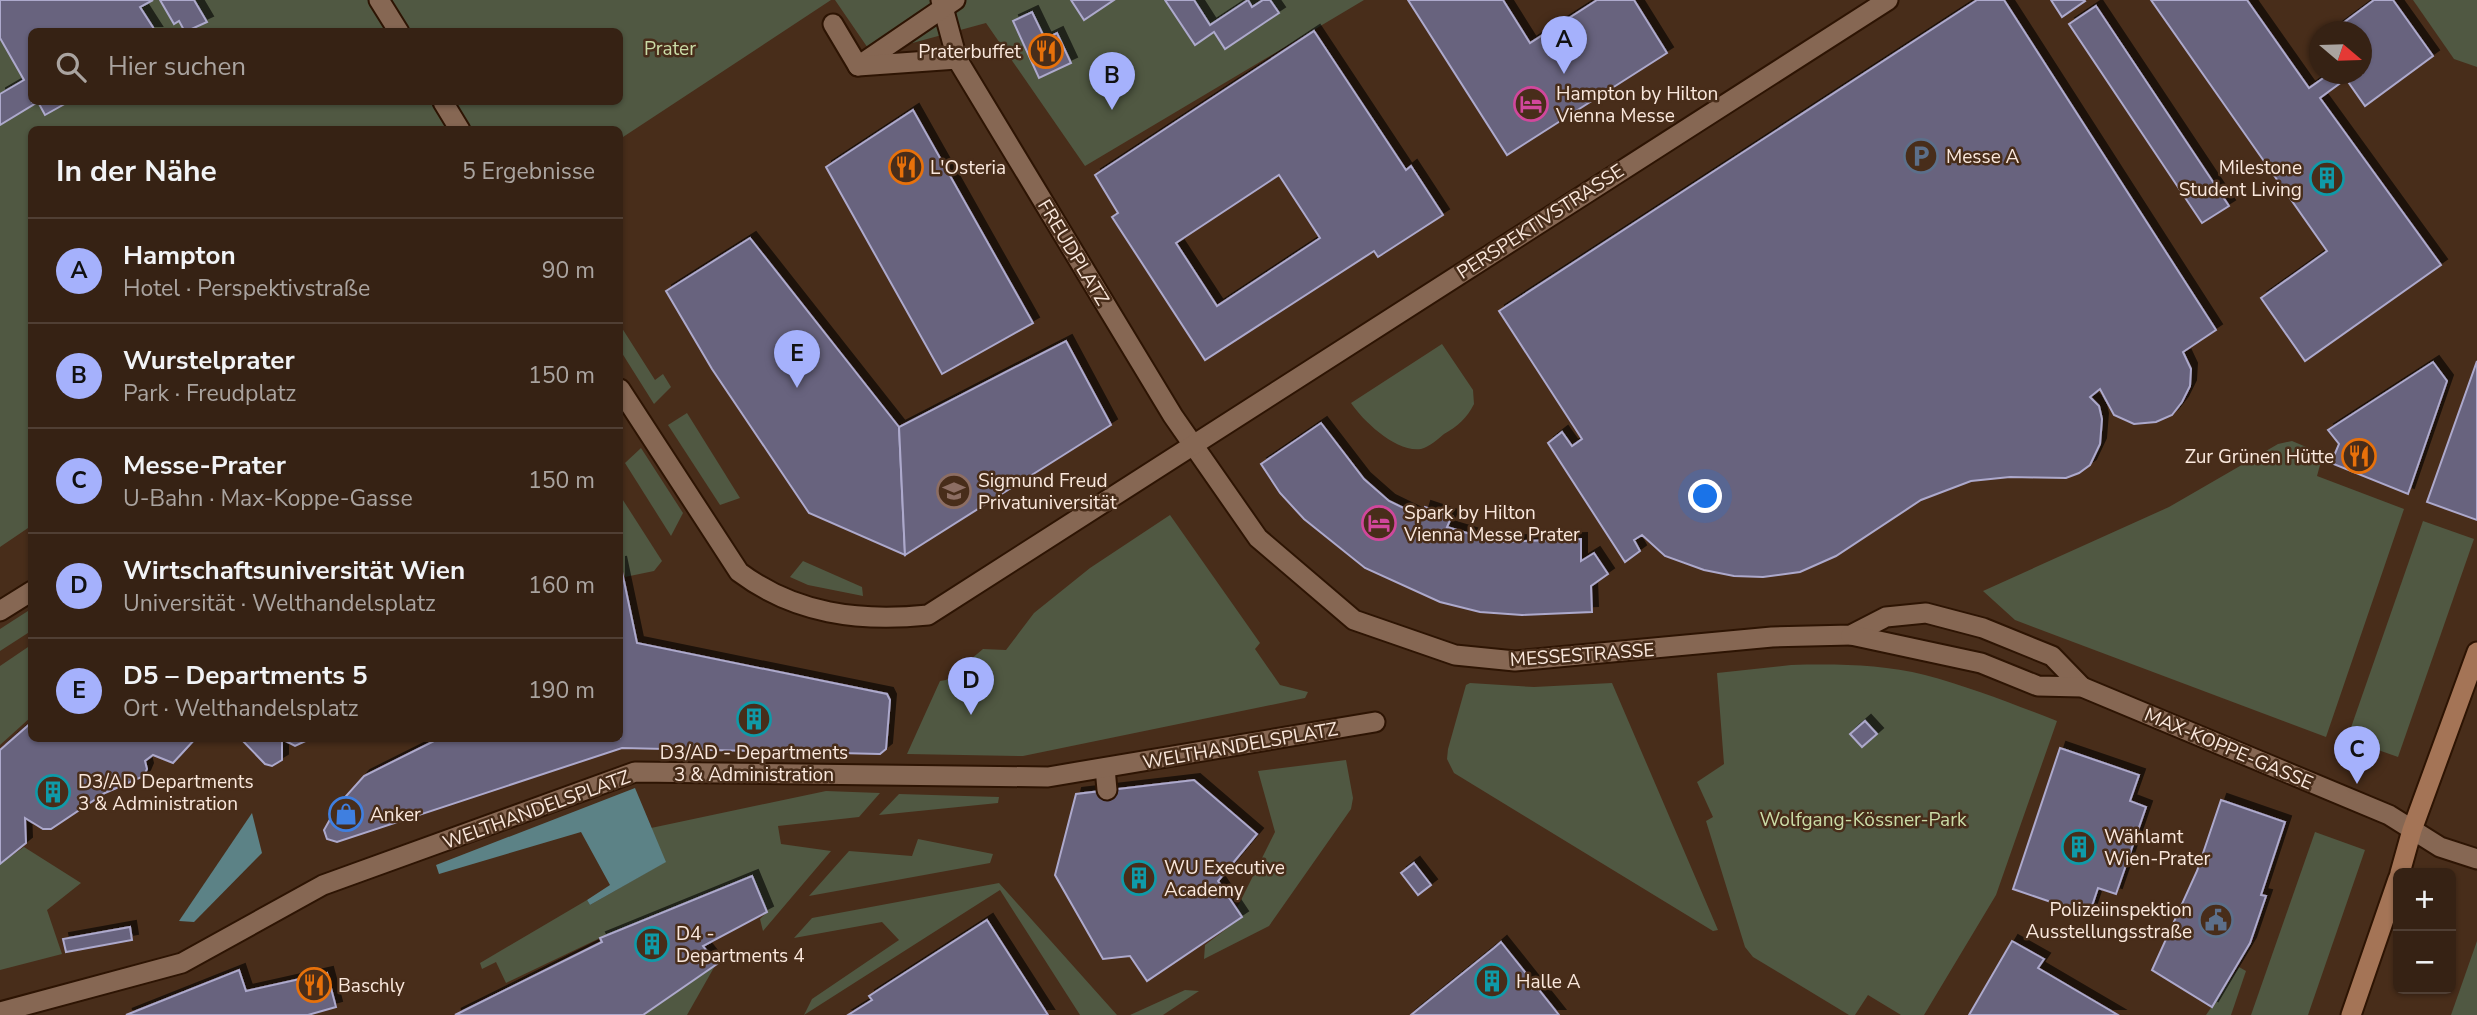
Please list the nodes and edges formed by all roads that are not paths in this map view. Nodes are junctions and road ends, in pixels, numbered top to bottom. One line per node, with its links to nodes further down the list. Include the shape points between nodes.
1 (379, 0): 5 (street)
2 (1888, 0): 11 (street, PERSPEKTIVSTRASSE)
3 (946, 3): 6 (street, FREUDPLATZ); 7 (street)
4 (833, 24): 7 (street)
5 (396, 28)
6 (957, 59): 7 (street); 11 (street, FREUDPLATZ)
7 (858, 66)
8 (445, 105): 9 (street)
9 (458, 126)
10 (623, 394): 11 (street, via 739,572 764,591 819,612 884,619 928,615)
11 (1193, 444): 15 (street, MESSESTRASSE, via 1258,538 1354,620 1455,655 1515,661 1772,637)
12 (28, 594): 13 (street)
13 (0, 611)
14 (1926, 612): 15 (street, MESSESTRASSE, via 1886,617); 17 (street, MAX-KOPPE-GASSE, via 1983,628 2052,656)
15 (1851, 635): 17 (street, MAX-KOPPE-GASSE, via 1981,663 2038,686)
16 (2477, 652): 21 (main road)
17 (2082, 687): 21 (street, MAX-KOPPE-GASSE, via 2389,815)
18 (1375, 722): 19 (street, WELTHANDELSPLATZ)
19 (1105, 768): 20 (street); 25 (street, WELTHANDELSPLATZ, via 1048,777 635,772 323,885 181,963)
20 (1107, 790)
21 (2412, 830): 22 (street, MAX-KOPPE-GASSE, via 2440,847); 23 (main road)
22 (2477, 859)
23 (2401, 868)
24 (2393, 893): 26 (main road)
25 (0, 1012)
26 (2351, 1015)

